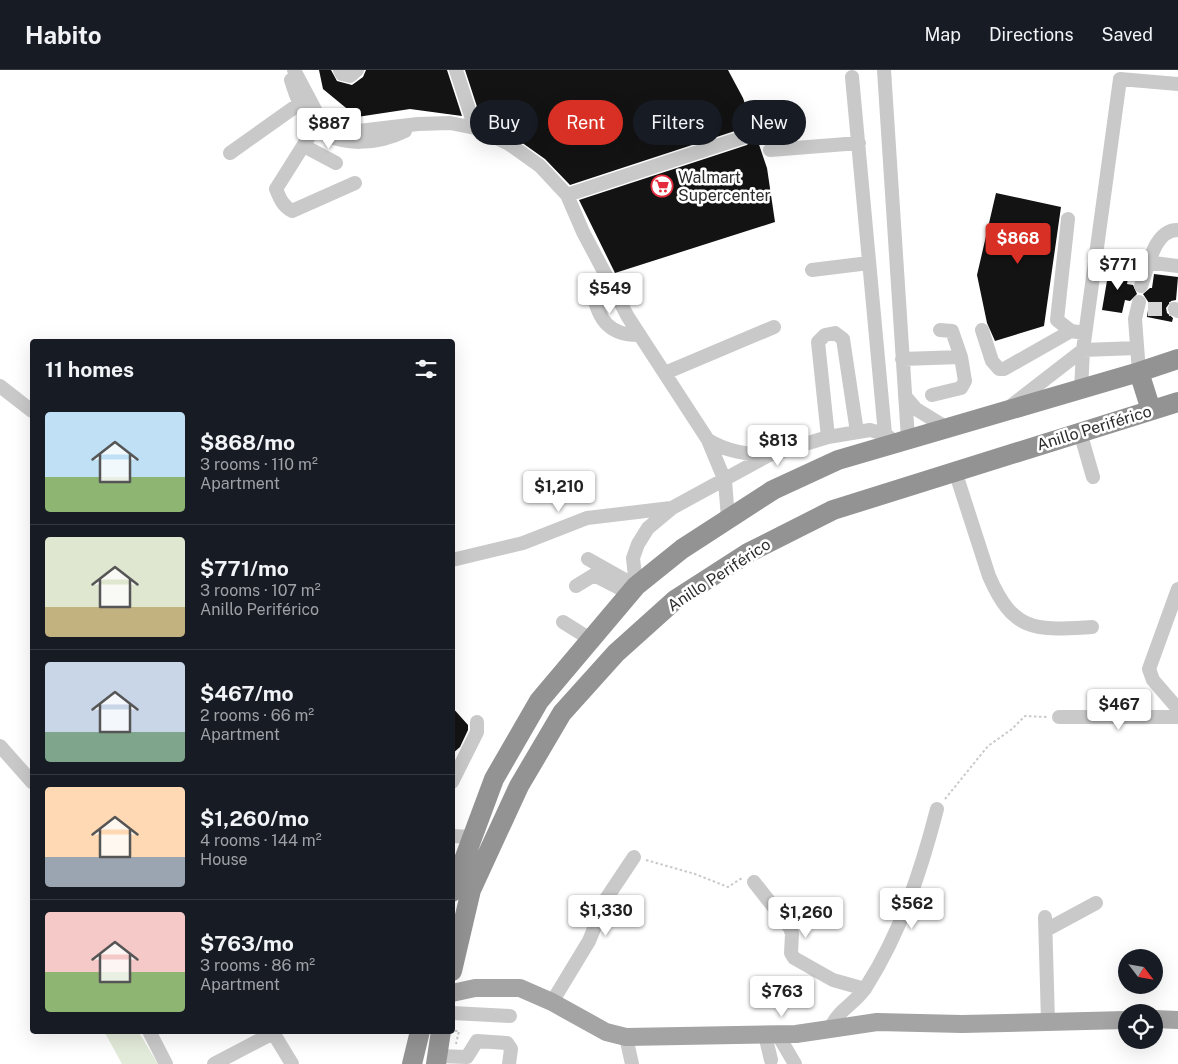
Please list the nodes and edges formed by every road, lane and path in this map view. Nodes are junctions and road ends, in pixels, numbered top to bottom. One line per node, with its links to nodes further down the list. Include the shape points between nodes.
1 (288, 70): 10 (street)
2 (294, 70): 12 (street)
3 (340, 70): 4 (street, via 350,76)
4 (357, 70)
5 (456, 70): 11 (street)
6 (884, 70): 42 (street)
7 (1120, 75): 9 (street); 37 (street)
8 (852, 77): 15 (street)
9 (1178, 84)
10 (299, 104): 12 (street); 19 (street)
11 (470, 113)
12 (318, 123): 13 (street, via 324,133 348,141 370,142 388,139 418,124 450,123); 17 (street)
13 (470, 127)
14 (732, 141): 22 (street)
15 (858, 143): 18 (street); 26 (street)
16 (510, 145): 22 (street, via 540,166)
17 (304, 146): 20 (street); 21 (street, via 276,189 284,206 292,211)
18 (770, 150)
19 (230, 153)
20 (336, 163)
21 (356, 183)
22 (567, 195): 30 (street)
23 (1068, 220): 36 (street, via 1056,316)
24 (1178, 230): 27 (street, via 1159,238)
25 (1106, 257): 27 (street)
26 (870, 263): 29 (street); 58 (street)
27 (1150, 263): 28 (street); 31 (street)
28 (1178, 266)
29 (812, 270)
30 (606, 277): 38 (street); 38 (street, via 593,292 601,315 613,331 628,336)
31 (1141, 286)
32 (1144, 306): 39 (street, via 1135,318)
33 (774, 327): 45 (street)
34 (940, 330): 41 (street, via 952,330)
35 (982, 330): 36 (street, via 992,361 1004,369)
36 (1071, 331): 37 (street)
37 (1085, 333): 40 (street)
38 (640, 335): 45 (street)
39 (1137, 348): 40 (street); 44 (street)
40 (1083, 350): 47 (street); 53 (street)
41 (961, 357): 42 (street); 48 (street, via 962,388)
42 (902, 359): 49 (street)
43 (1178, 359): 44 (highway)
44 (1140, 372): 47 (highway); 52 (highway)
45 (665, 373): 59 (street)
46 (0, 386): 51 (street)
47 (1080, 390): 53 (highway)
48 (932, 395)
49 (904, 396): 54 (street, via 916,409); 58 (street)
50 (1178, 402): 52 (highway, Anillo Periférico)
51 (30, 409)
52 (1151, 410): 56 (highway, Anillo Periférico)
53 (1004, 412): 54 (highway)
54 (947, 428): 58 (highway)
55 (857, 432): 57 (street); 57 (street, via 843,339 835,333 825,335 818,342); 58 (street, via 870,430)
56 (1080, 432): 61 (highway, Anillo Periférico); 62 (street)
57 (828, 437): 60 (street)
58 (896, 438): 65 (highway, via 773,490)
59 (708, 440): 60 (street, via 738,453); 63 (street)
60 (769, 455): 63 (street)
61 (955, 471): 72 (street, via 989,576 995,591 1008,606 1032,627 1045,630); 87 (highway, Anillo Periférico, via 833,510 748,553 675,600 616,653 562,713 518,786 471,890)
62 (1093, 476)
63 (725, 481): 64 (street); 65 (street)
64 (672, 508): 66 (street, via 587,518 523,543); 70 (street, via 648,528 638,544 633,558)
65 (728, 518): 70 (highway, via 682,548)
66 (455, 559)
67 (588, 559): 70 (street)
68 (576, 586): 70 (street, via 594,575)
69 (1178, 589): 74 (street, via 1149,668 1153,680)
70 (632, 590): 73 (highway)
71 (563, 622): 73 (street)
72 (1092, 627)
73 (590, 639): 82 (highway, via 539,701)
74 (1178, 709)
75 (1059, 717): 76 (street); 81 (path, via 1025,716 988,746)
76 (1178, 717)
77 (477, 722): 80 (street, via 477,732)
78 (0, 746): 79 (street)
79 (30, 776)
80 (455, 776)
81 (937, 808): 88 (street, via 909,904)
82 (462, 837): 84 (highway)
83 (634, 857): 85 (path, via 728,887 745,876); 90 (street, via 606,899 589,941)
84 (455, 876)
85 (754, 882): 88 (street, via 790,928 794,958 833,980)
86 (1096, 903): 96 (street, via 1046,924)
87 (455, 958)
88 (865, 989): 97 (street, via 836,1016)
89 (455, 992): 90 (main road, via 475,988 520,988)
90 (552, 1002): 104 (main road, via 606,1032)
91 (455, 1013): 92 (street)
92 (510, 1016)
93 (1163, 1019): 95 (main road)
94 (1118, 1020): 96 (main road)
95 (1178, 1020)
96 (1048, 1021): 97 (main road, via 877,1022)
97 (831, 1027): 103 (main road)
98 (151, 1034): 108 (street)
99 (269, 1034): 109 (street)
100 (274, 1034): 110 (street)
101 (419, 1034): 111 (highway)
102 (440, 1034): 105 (highway)
103 (772, 1035): 104 (main road); 106 (street); 114 (street)
104 (626, 1037): 113 (street)
105 (436, 1060): 107 (street)
106 (771, 1060)
107 (468, 1061): 112 (street, via 477,1040 507,1044 511,1049)
108 (166, 1064)
109 (214, 1064)
110 (292, 1064)
111 (412, 1064)
112 (509, 1064)
113 (632, 1064)
114 (795, 1064)

